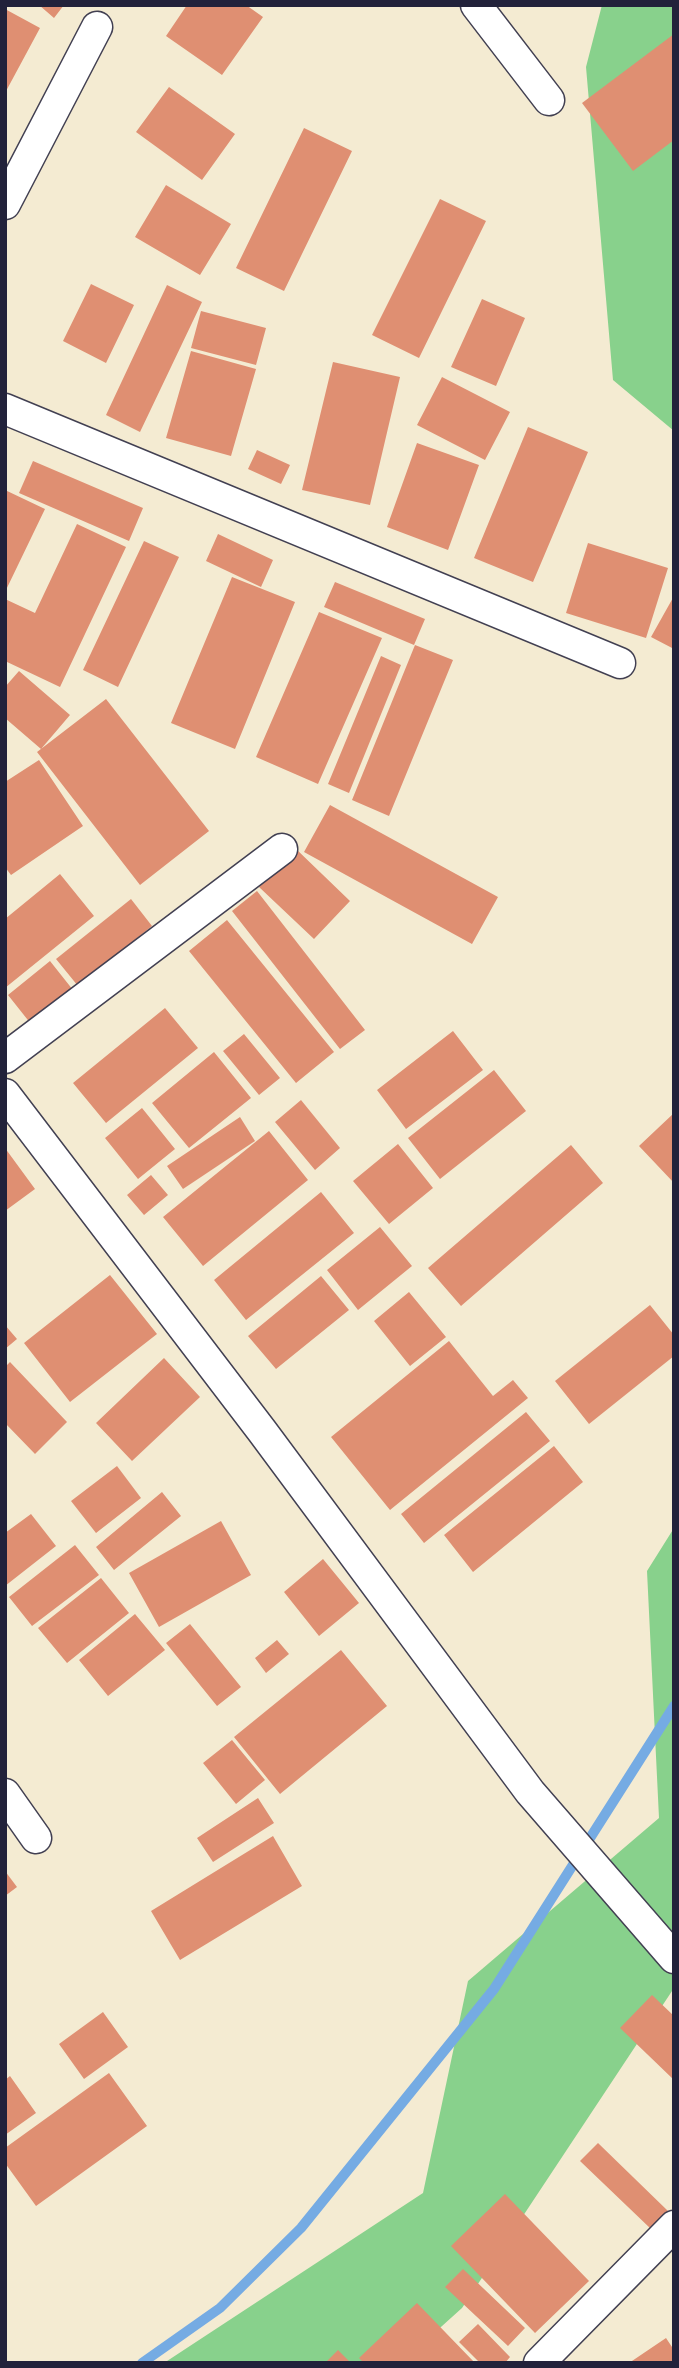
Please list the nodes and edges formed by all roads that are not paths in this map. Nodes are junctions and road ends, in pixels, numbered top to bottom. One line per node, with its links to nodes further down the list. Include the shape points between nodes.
1 (476, 5): 3 (street)
2 (97, 27): 4 (street)
3 (549, 100)
4 (5, 204)
5 (5, 409): 6 (street)
6 (620, 663)
7 (282, 849): 8 (street)
8 (5, 1058)
9 (5, 1094): 12 (street, via 530,1792)
10 (5, 1794): 11 (street)
11 (36, 1838)
12 (674, 1958)
13 (674, 2226): 14 (street)
14 (539, 2363)

